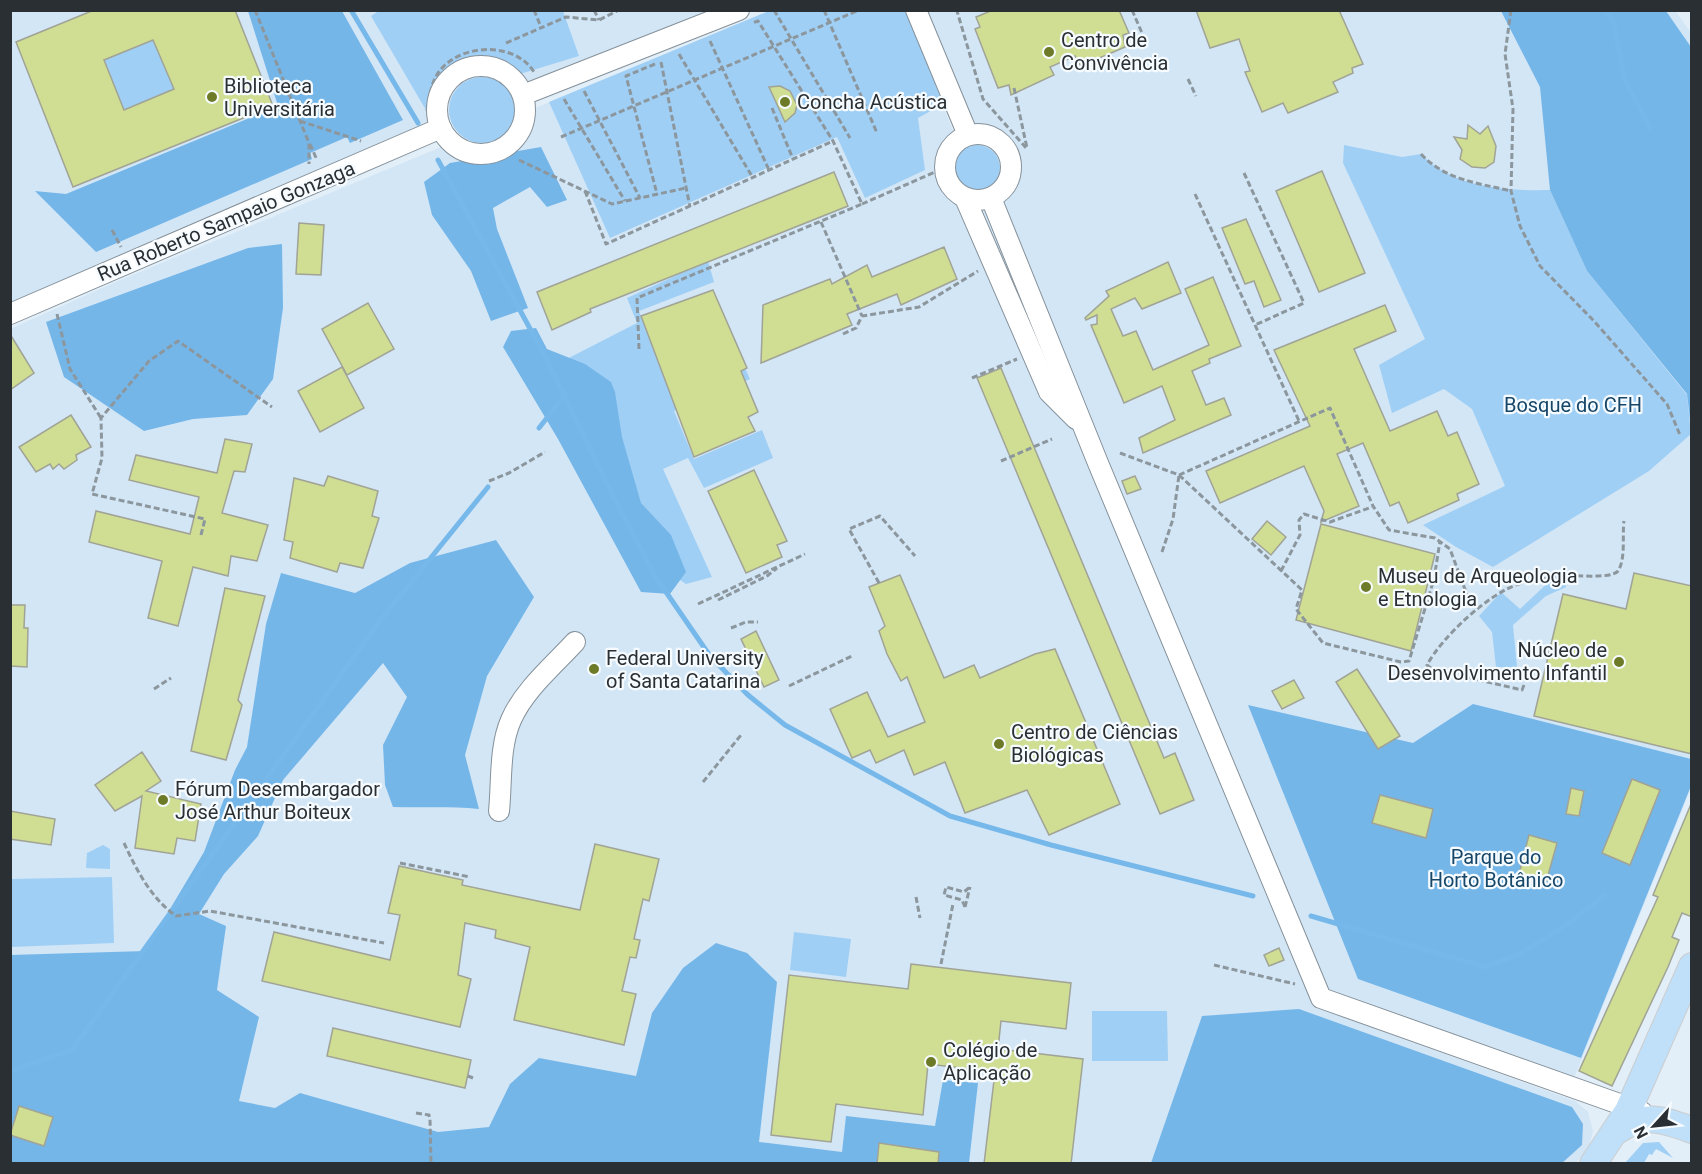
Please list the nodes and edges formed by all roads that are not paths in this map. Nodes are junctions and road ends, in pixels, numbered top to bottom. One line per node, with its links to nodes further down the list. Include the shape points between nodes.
1 (739, 10): 3 (street)
2 (916, 10): 5 (street)
3 (539, 90): 4 (street, via 519,132 500,151 472,154 459,149); 4 (street, via 494,68 475,66 457,73 439,98)
4 (441, 129): 8 (street, Rua Roberto Sampaio Gonzaga)
5 (968, 135): 6 (street, via 950,148 944,170 952,189); 7 (street, via 989,135 1005,147 1010,157 1010,176)
6 (965, 198): 7 (street); 9 (street, via 1049,392)
7 (992, 198): 9 (street)
8 (10, 314)
9 (1083, 426): 13 (street, via 1321,998)
10 (575, 642): 11 (street, via 523,698 510,721 504,745)
11 (500, 811)
12 (1692, 966): 13 (main road)
13 (1628, 1098): 14 (main road, via 1646,1103); 16 (main road)
14 (1663, 1120): 15 (main road); 16 (main road, via 1635,1120)
15 (1692, 1130)
16 (1617, 1131): 17 (main road)
17 (1595, 1162)

